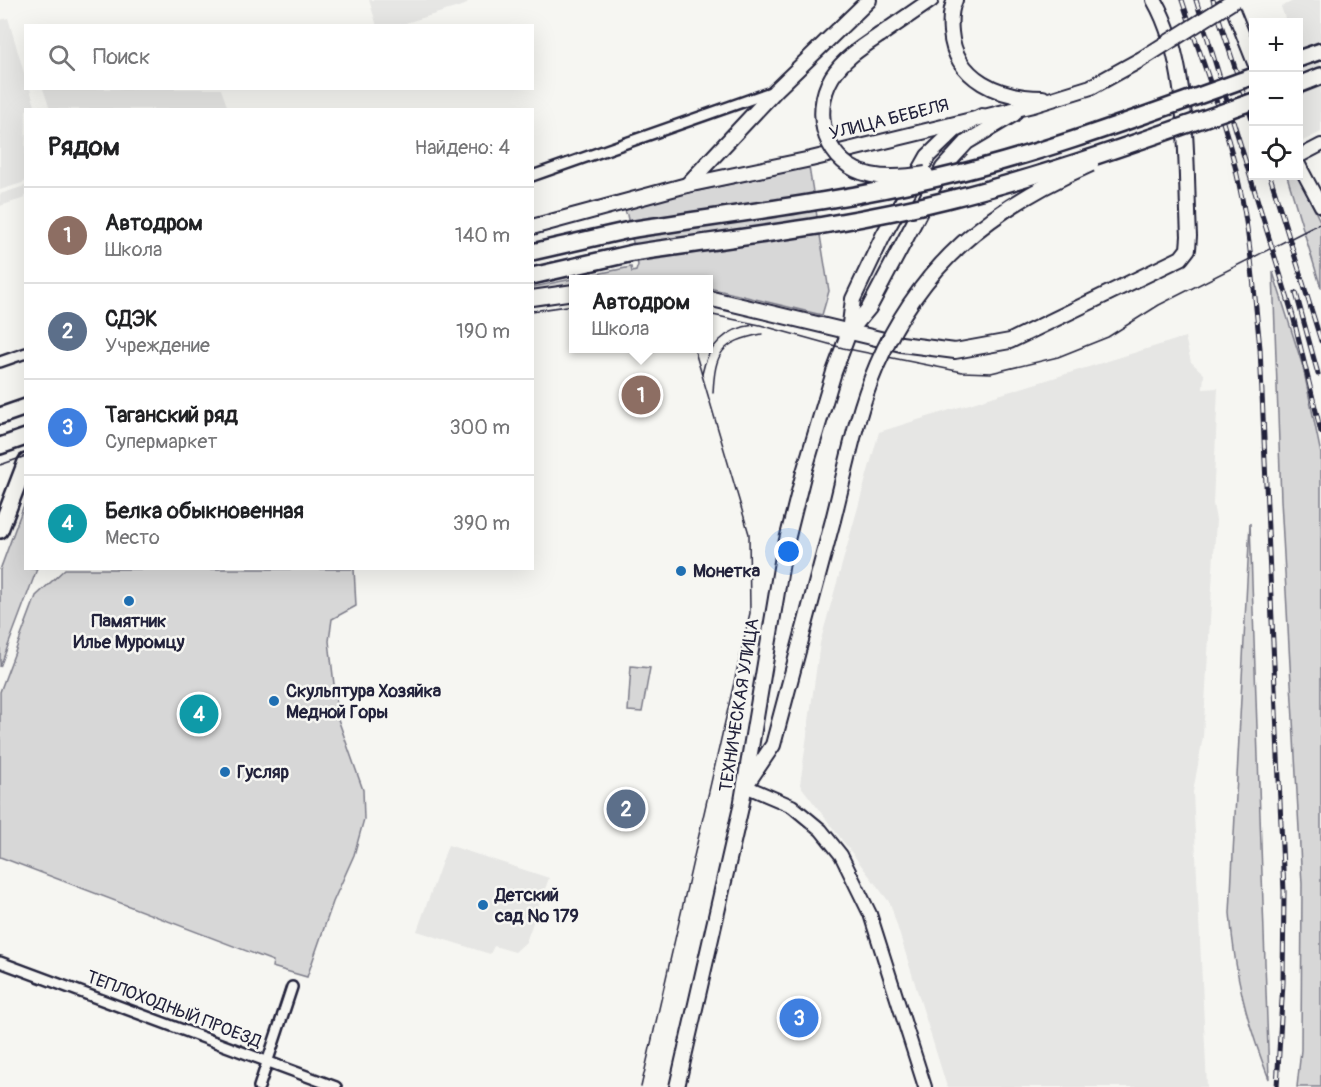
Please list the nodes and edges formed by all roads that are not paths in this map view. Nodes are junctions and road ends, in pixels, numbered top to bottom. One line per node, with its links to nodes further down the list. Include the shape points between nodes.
1 (870, 0): 13 (main road)
2 (931, 0): 21 (main road, bridge, via 842,63 824,94 823,128 833,150 853,168 869,175 910,177)
3 (955, 0): 14 (main road, via 952,41 968,73 1000,93 1041,98)
4 (1154, 0): 32 (main road, via 1173,44 1180,87 1190,236 1188,249 1181,258 1010,341 992,346 933,350)
5 (1229, 0): 7 (street)
6 (1235, 0): 14 (main road, УЛИЦА БЕБЕЛЯ, bridge, via 1140,60)
7 (1249, 50)
8 (1321, 51): 9 (main road)
9 (1303, 58)
10 (1321, 76): 12 (main road)
11 (1249, 78): 21 (main road, bridge, via 1128,121)
12 (1303, 83)
13 (776, 90): 23 (street); 24 (main road)
14 (1069, 95): 16 (main road, УЛИЦА БЕБЕЛЯ)
15 (1249, 103): 18 (main road, bridge)
16 (1034, 105): 17 (main road, УЛИЦА БЕБЕЛЯ); 32 (main road, ТЕХНИЧЕСКАЯ УЛИЦА, via 986,130 952,155 869,308)
17 (982, 116): 24 (main road, УЛИЦА БЕБЕЛЯ); 32 (main road, ТЕХНИЧЕСКАЯ УЛИЦА, via 955,130 928,156 883,236 854,299)
18 (1136, 143): 28 (main road, bridge, via 946,200 791,231 633,253); 41 (main road, bridge, via 1050,182 1004,209 950,252 900,320 877,367 861,413 773,744)
19 (1321, 145): 20 (street)
20 (1303, 155)
21 (976, 168): 27 (main road, bridge, via 877,191 628,230)
22 (1303, 170): 25 (street)
23 (534, 175)
24 (687, 185): 26 (main road, УЛИЦА БЕБЕЛЯ)
25 (1321, 206)
26 (534, 226)
27 (534, 252)
28 (534, 276)
29 (569, 293): 30 (main road)
30 (534, 298)
31 (713, 299): 32 (main road)
32 (849, 332): 41 (main road, ТЕХНИЧЕСКАЯ УЛИЦА, via 804,472 783,556)
33 (24, 354): 34 (street)
34 (0, 362)
35 (24, 408): 36 (main road)
36 (0, 416)
37 (24, 438): 38 (main road)
38 (0, 446)
39 (24, 467): 40 (main road)
40 (0, 530)
41 (745, 786): 47 (main road, ТЕХНИЧЕСКАЯ УЛИЦА); 48 (street, via 792,806 821,830 841,855 870,914)
42 (0, 962): 44 (street, ТЕПЛОХОДНЫЙ ПРОЕЗД)
43 (292, 987): 44 (street)
44 (267, 1062): 45 (street); 46 (street, ТЕПЛОХОДНЫЙ ПРОЕЗД)
45 (259, 1087)
46 (336, 1087)
47 (676, 1087)
48 (925, 1087)

